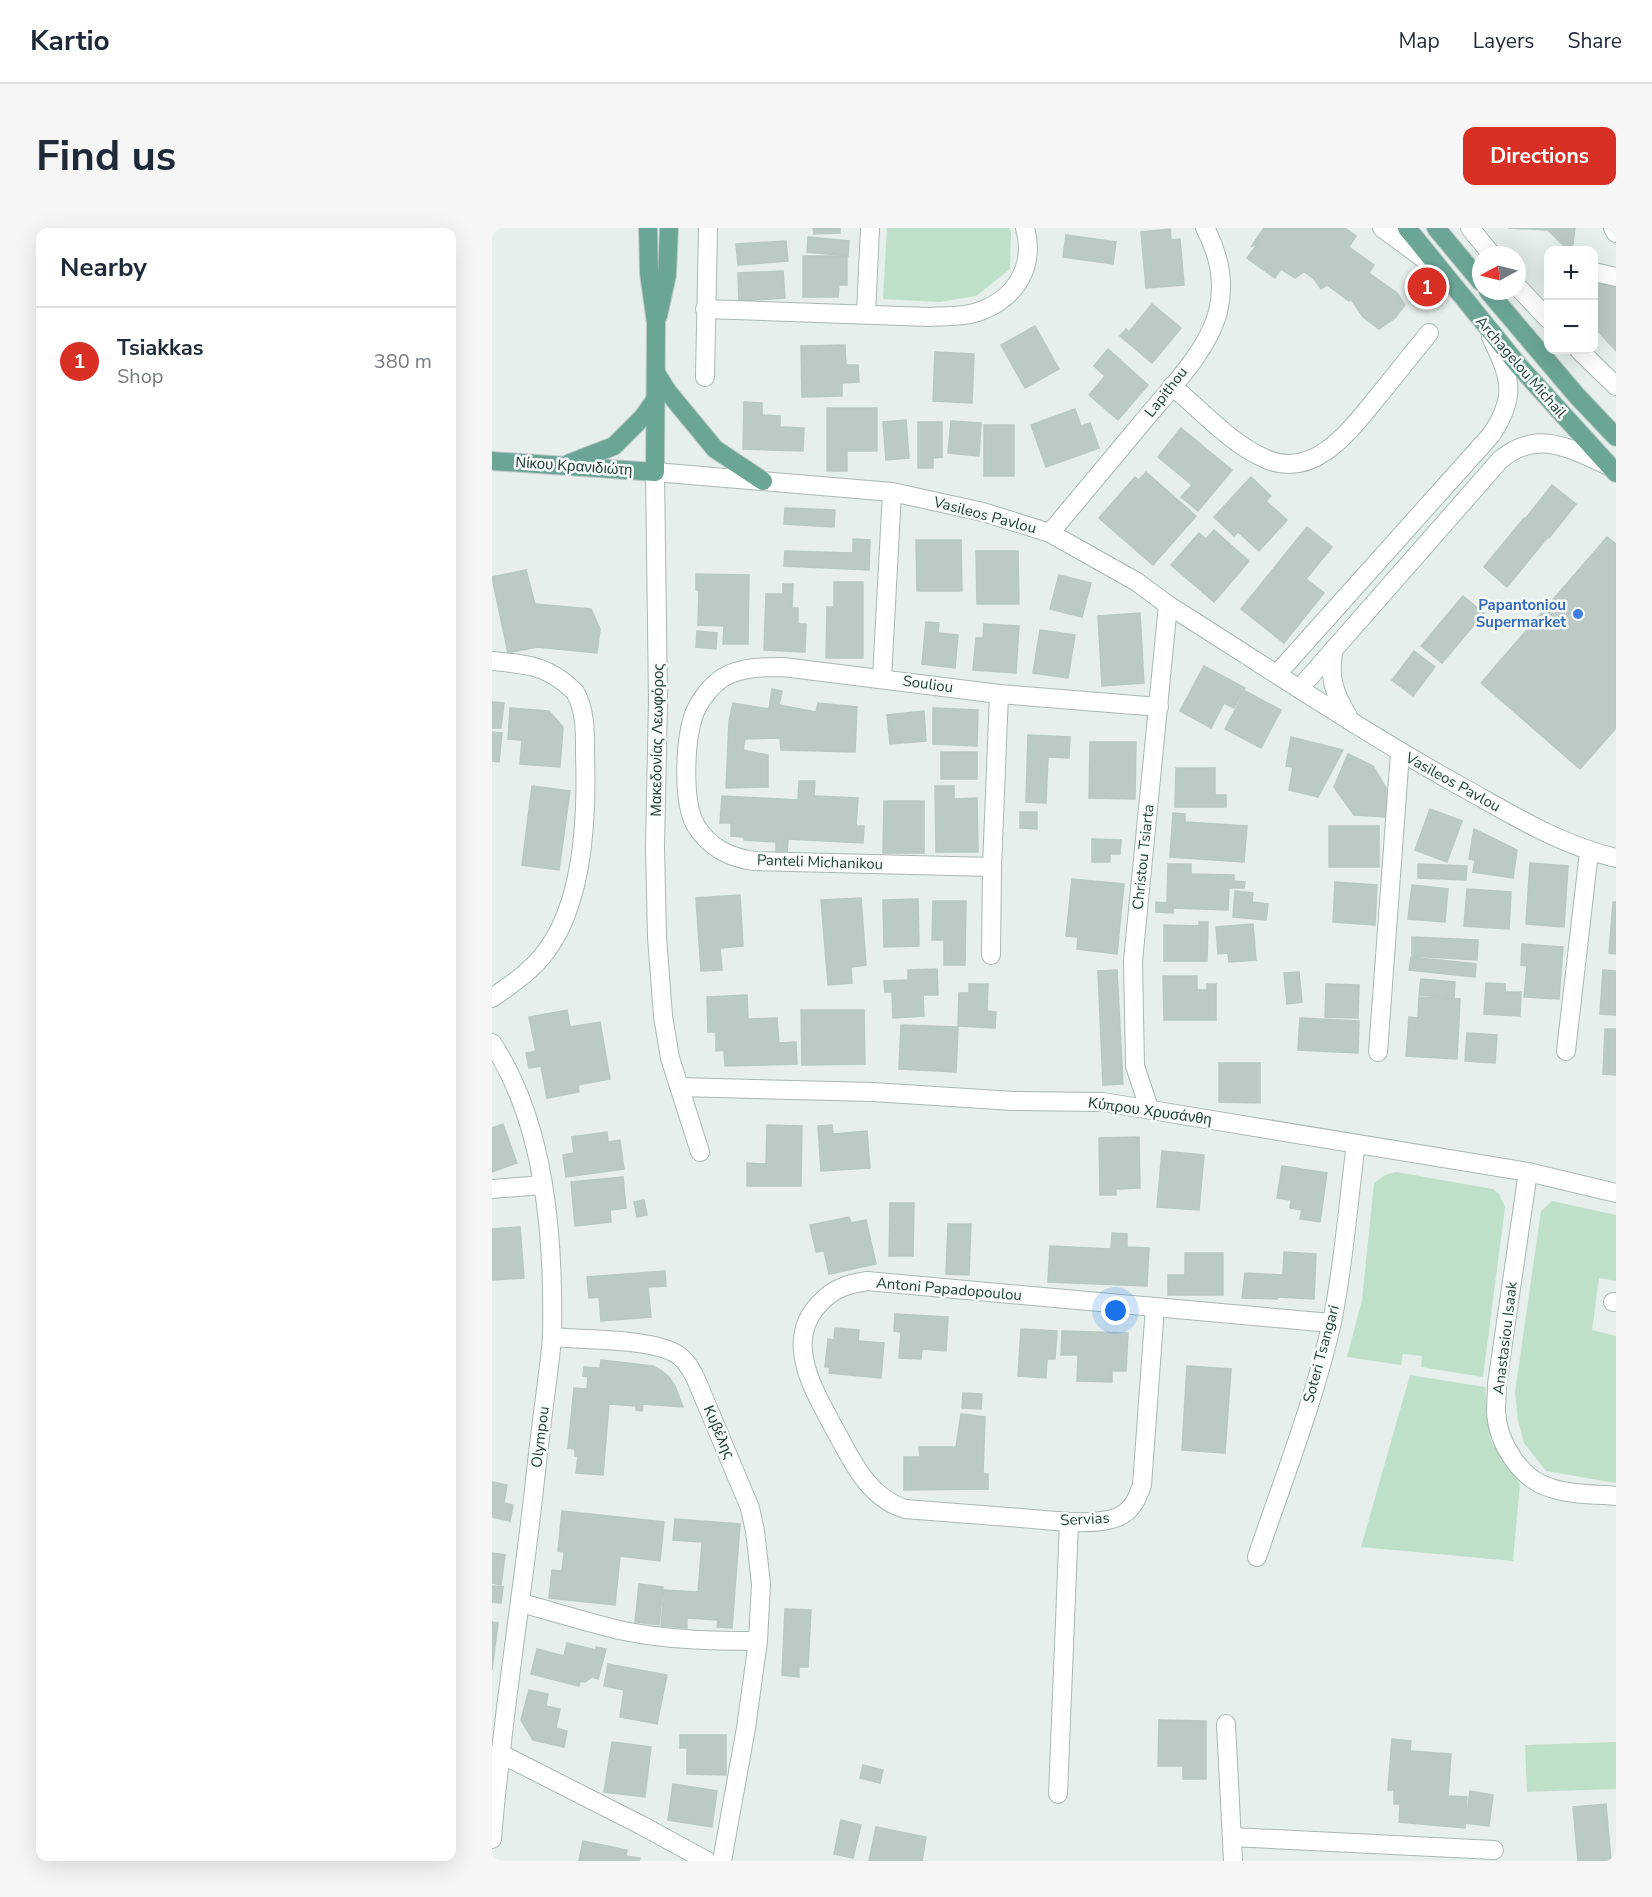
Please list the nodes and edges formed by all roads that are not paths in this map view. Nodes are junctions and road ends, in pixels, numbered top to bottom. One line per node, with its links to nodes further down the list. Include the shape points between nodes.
1 (648, 228): 23 (main road, Μακεδονίας Λεωφόρος)
2 (669, 228): 23 (main road, Μακεδονίας Λεωφόρος, via 667,275)
3 (708, 228): 21 (street)
4 (870, 228): 22 (street)
5 (1025, 228): 22 (street, via 1026,264 1021,280 1005,298 982,310 955,316)
6 (1205, 228): 29 (street, Lapithou, via 1219,262 1218,312 1206,340)
7 (1382, 228): 16 (street)
8 (1407, 228): 16 (main road, Archagelou Michail)
9 (1436, 228): 14 (main road)
10 (1470, 228): 13 (street)
11 (1613, 228): 12 (street)
12 (1616, 232)
13 (1485, 246)
14 (1472, 271)
15 (1598, 273): 17 (street)
16 (1443, 274): 24 (main road, Archagelou Michail)
17 (1616, 277)
18 (1526, 293): 20 (street)
19 (1496, 300): 32 (main road, Archagelou Michail)
20 (1544, 307)
21 (705, 309): 22 (street); 28 (street)
22 (866, 314)
23 (656, 323): 27 (main road, Μακεδονίας Λεωφόρος)
24 (1488, 329): 35 (main road, Archagelou Michail); 43 (street, via 1507,371 1508,396 1500,423)
25 (1429, 333): 29 (street, via 1343,439 1322,454 1294,463 1269,461 1245,448)
26 (1583, 354): 30 (street)
27 (656, 373): 31 (main road, Μακεδονίας Λεωφόρος); 37 (main road, via 715,449)
28 (705, 377)
29 (1172, 386): 39 (street, Lapithou)
30 (1616, 386)
31 (655, 400): 34 (main road, via 614,446); 36 (main road, Μακεδονίας Λεωφόρος)
32 (1616, 437)
33 (492, 461): 34 (main road, Νίκου Κρανιδιώτη)
34 (563, 466): 36 (main road, Νίκου Κρανιδιώτη)
35 (1612, 470): 41 (street, via 1560,444 1531,444 1509,452)
36 (655, 472): 37 (street, Vasileos Pavlou); 58 (street, Μακεδονίας Λεωφόρος, via 657,937 663,1016)
37 (762, 481): 38 (street, Vasileos Pavlou)
38 (892, 492): 39 (street, Vasileos Pavlou, via 983,512); 44 (street, Souliou)
39 (1050, 533): 40 (street, Vasileos Pavlou, via 1137,582)
40 (1168, 605): 43 (street, Vasileos Pavlou); 47 (street, Christou Tsiarta)
41 (1334, 649): 45 (street); 48 (street, via 1332,685)
42 (492, 662): 54 (street, via 532,664 574,691 584,716 585,765 582,848 563,922 547,950 522,977)
43 (1277, 674): 45 (street, Vasileos Pavlou)
44 (882, 678): 46 (street, Souliou); 52 (street, Panteli Michanikou, via 783,667 740,670 723,678 706,694 693,717 687,778 695,824 711,844 738,859)
45 (1300, 688): 48 (street, Vasileos Pavlou)
46 (999, 694): 47 (street, Souliou); 52 (street)
47 (1159, 707): 59 (street, Christou Tsiarta, via 1133,961 1135,1066)
48 (1350, 720): 49 (street, Vasileos Pavlou)
49 (1400, 753): 50 (street, Vasileos Pavlou); 57 (street)
50 (1589, 852): 51 (street, Vasileos Pavlou); 56 (street)
51 (1616, 858)
52 (992, 867): 53 (street)
53 (991, 955)
54 (492, 998)
55 (492, 1043): 63 (street, Olympou, via 525,1110)
56 (1566, 1051)
57 (1378, 1052)
58 (678, 1087): 59 (street, Κύπρου Χρυσάνθη, via 1103,1102); 61 (street, Μακεδονίας Λεωφόρος)
59 (1149, 1108): 60 (street, Κύπρου Χρυσάνθη)
60 (1356, 1144): 62 (street, Κύπρου Χρυσάνθη); 67 (street, Soteri Tsangari)
61 (700, 1152)
62 (1528, 1172): 65 (street, Κύπρου Χρυσάνθη); 69 (street, Anastasiou Isaak, via 1497,1384 1499,1430 1522,1470 1548,1488)
63 (543, 1185): 64 (street); 68 (street, Olympou)
64 (492, 1189)
65 (1616, 1193)
66 (1155, 1307): 67 (street, Antoni Papadopoulou); 70 (street, Antoni Papadopoulou, via 867,1281 840,1287 826,1297 813,1309 802,1336 807,1372 861,1475 882,1499); 71 (street, Servias, via 1142,1485 1137,1500 1128,1512 1116,1518)
67 (1331, 1323): 72 (street, Soteri Tsangari, via 1317,1380)
68 (552, 1337): 73 (street, Olympou); 74 (street, Κυβέλης, via 641,1344 665,1349 688,1365 750,1508 761,1584)
69 (1616, 1496)
70 (905, 1509): 71 (street, Servias)
71 (1069, 1522): 77 (street)
72 (1257, 1557)
73 (521, 1603): 74 (street, via 648,1635); 76 (street, Olympou)
74 (758, 1641): 82 (street, Κυβέλης)
75 (1226, 1724): 78 (street)
76 (499, 1753): 79 (street, Olympou); 81 (street)
77 (1058, 1794)
78 (1232, 1837): 80 (street); 83 (street)
79 (492, 1839)
80 (1494, 1850)
81 (707, 1861)
82 (722, 1861)
83 (1233, 1861)

